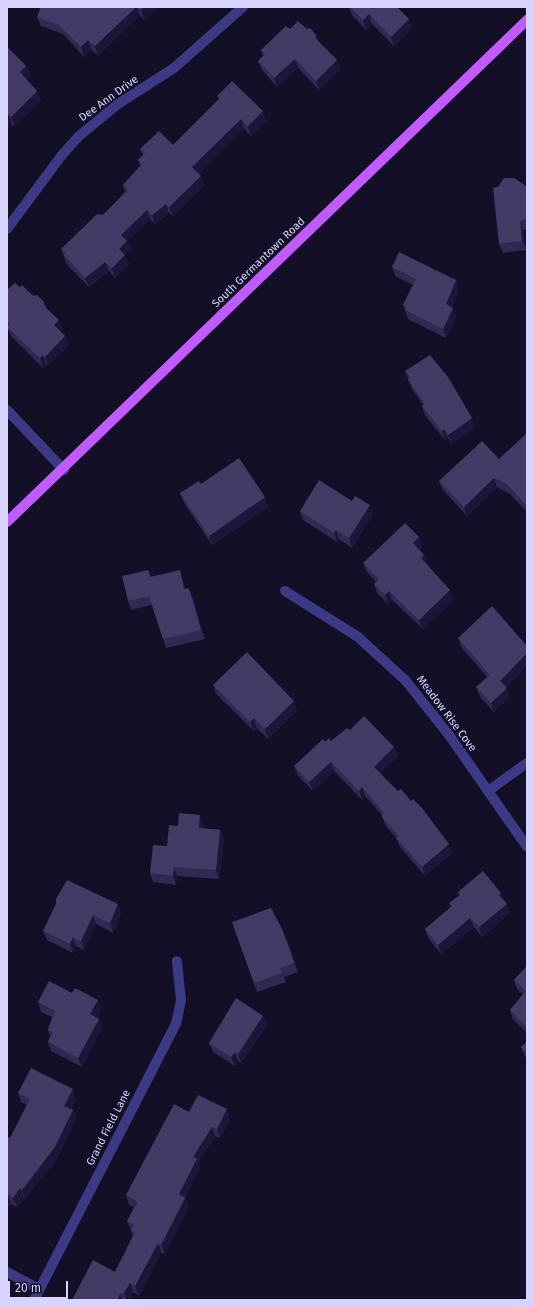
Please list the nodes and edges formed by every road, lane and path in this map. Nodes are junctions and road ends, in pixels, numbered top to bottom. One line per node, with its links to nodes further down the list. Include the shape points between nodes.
1 (243, 7): 3 (street, Dee Ann Drive, via 174,68 118,104 79,136)
2 (527, 20): 5 (main road, South Germantown Road)
3 (7, 229)
4 (7, 410): 5 (street)
5 (64, 470): 6 (main road, South Germantown Road)
6 (7, 522)
7 (285, 591): 9 (street, Meadow Rise Cove, via 358,637 406,681)
8 (527, 763): 9 (street)
9 (488, 791): 10 (street, Meadow Rise Cove)
10 (527, 847)
11 (177, 962): 13 (street, Grand Field Lane, via 181,1000 176,1024)
12 (7, 1272): 13 (street)
13 (40, 1289): 14 (street, Grand Field Lane)
14 (34, 1300)

